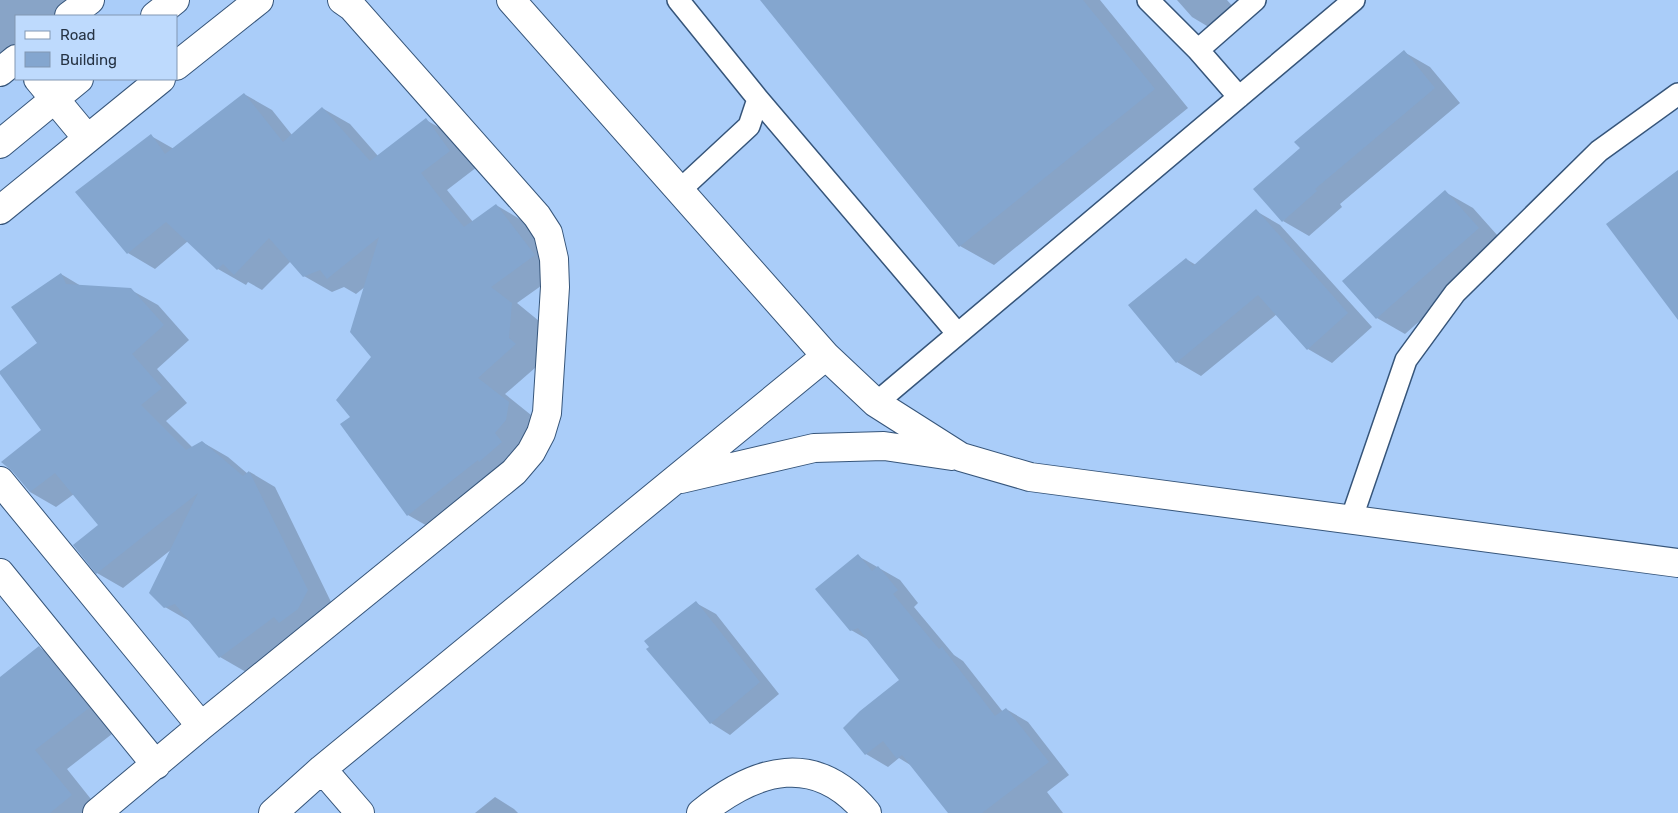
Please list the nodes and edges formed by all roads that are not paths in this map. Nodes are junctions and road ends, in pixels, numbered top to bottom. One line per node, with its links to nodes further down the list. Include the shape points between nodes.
1 (90, 0): 10 (street)
2 (175, 0): 11 (street)
3 (259, 0): 14 (street)
4 (342, 0): 35 (street, via 352,7 537,216 548,233 554,259 555,287 547,413 531,452 514,472)
5 (511, 0): 24 (street)
6 (678, 0): 21 (lane)
7 (1148, 0): 12 (lane)
8 (1255, 0): 12 (lane)
9 (1354, 0): 20 (lane)
10 (70, 15)
11 (156, 15)
12 (1198, 50): 20 (lane)
13 (15, 59): 15 (street)
14 (178, 64)
15 (0, 72)
16 (76, 80): 18 (street)
17 (159, 80): 22 (street)
18 (46, 89): 22 (street); 23 (street)
19 (1678, 94): 32 (lane, via 1598,151 1455,293 1406,360)
20 (1239, 97): 26 (lane)
21 (758, 99): 24 (lane, via 749,126); 26 (lane)
22 (87, 138): 25 (street)
23 (0, 144)
24 (680, 190): 27 (street)
25 (0, 210)
26 (957, 333): 28 (lane)
27 (826, 356): 28 (street); 31 (street)
28 (876, 403): 29 (street)
29 (961, 457): 31 (street, via 884,446 814,448); 32 (street, via 1030,477)
30 (0, 480): 35 (street)
31 (675, 481): 37 (street)
32 (1350, 520): 33 (street)
33 (1678, 563)
34 (0, 573): 36 (street)
35 (201, 726): 36 (street)
36 (156, 765): 38 (street)
37 (322, 769): 39 (street); 40 (street)
38 (97, 813)
39 (273, 813)
40 (360, 813)
41 (701, 813): 42 (street, via 718,799 754,779 795,772 827,778 853,796)
42 (867, 813)

